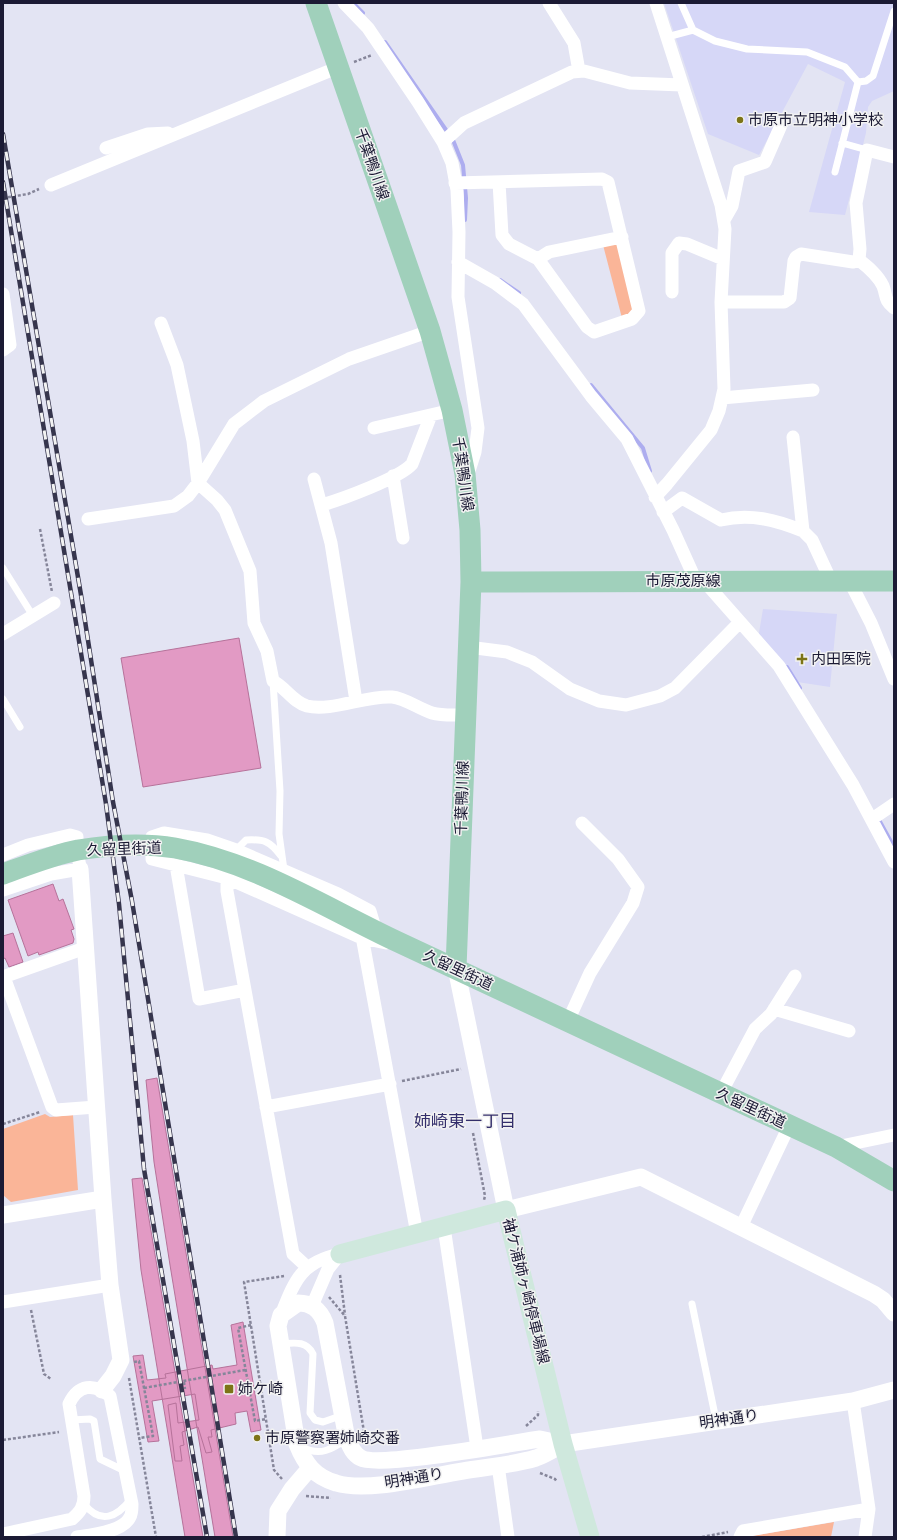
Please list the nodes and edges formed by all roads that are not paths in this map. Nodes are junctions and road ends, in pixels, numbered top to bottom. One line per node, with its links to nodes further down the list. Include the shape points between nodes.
1 (316, 3): 9 (main road, 千葉鴨川線)
2 (549, 3): 10 (street, via 574,43)
3 (656, 3): 8 (street)
4 (681, 3): 7 (lane)
5 (349, 5): 15 (street, via 368,28)
6 (894, 11): 11 (lane, via 873,76 866,81)
7 (694, 30): 8 (lane); 11 (lane, via 715,41 747,49 807,52 845,67)
8 (667, 37): 12 (street)
9 (339, 67): 14 (street); 35 (main road, 千葉鴨川線)
10 (579, 71): 12 (street, via 630,82); 15 (street, via 544,84 464,123)
11 (858, 82): 16 (lane)
12 (682, 85): 24 (street)
13 (782, 123): 24 (street, via 765,162 739,171 732,206)
14 (180, 133): 17 (street, via 148,134); 23 (street)
15 (443, 142): 22 (street, via 452,163)
16 (842, 143): 18 (lane); 20 (lane)
17 (106, 148)
18 (867, 150): 19 (street); 28 (street, via 856,203)
19 (894, 157)
20 (835, 172)
21 (499, 182): 22 (street); 25 (street, via 602,179 610,186); 26 (street, via 502,235 509,244)
22 (456, 183): 29 (street)
23 (51, 185)
24 (724, 220): 27 (street)
25 (622, 237): 26 (street, via 549,252); 26 (street, via 639,311 632,319 594,332 587,327)
26 (538, 259)
27 (723, 259): 30 (street, via 679,243 672,253); 32 (street)
28 (859, 260): 32 (street, via 853,262 801,254 794,261 790,298 784,302); 33 (street, via 878,278 887,302)
29 (458, 262): 43 (street, via 458,297 478,428 475,452); 47 (street, via 495,283 523,304 591,396 627,439)
30 (672, 292)
31 (3, 294): 36 (street, via 10,345)
32 (721, 302): 38 (street, via 724,377)
33 (894, 308)
34 (161, 323): 46 (street, via 177,365 193,441)
35 (430, 331): 39 (main road, 千葉鴨川線); 46 (street, via 349,359 264,401 234,424)
36 (3, 350)
37 (813, 390): 38 (street)
38 (722, 398): 47 (street, via 711,430)
39 (452, 410): 40 (street); 43 (main road, 千葉鴨川線)
40 (431, 415): 41 (street); 44 (street, via 412,464 407,470)
41 (374, 428)
42 (793, 437): 51 (street)
43 (465, 474): 57 (main road, 千葉鴨川線)
44 (393, 476): 48 (street); 52 (street)
45 (314, 479): 48 (street)
46 (198, 483): 50 (street, via 188,496 174,506); 64 (street, via 225,510 250,571 254,623 267,651)
47 (655, 496): 49 (street)
48 (322, 505): 66 (street, via 331,543)
49 (663, 512): 51 (street, via 682,498 721,520 736,516 767,519); 54 (street)
50 (88, 519)
51 (803, 531): 55 (street)
52 (403, 538)
53 (3, 568): 59 (lane)
54 (700, 581): 55 (main road, 市原茂原線); 57 (main road, 市原茂原線); 60 (street)
55 (840, 581): 56 (main road, 市原茂原線); 63 (street, via 871,623)
56 (894, 581)
57 (471, 582): 62 (main road, 千葉鴨川線)
58 (54, 603): 59 (street)
59 (33, 616): 61 (street)
60 (740, 623): 62 (street, via 674,688 660,696 626,705 599,701 570,689 532,662 506,652); 70 (street, via 779,666)
61 (3, 633)
62 (468, 647): 67 (main road, 千葉鴨川線)
63 (894, 679)
64 (273, 681): 66 (street, via 307,706 339,705); 75 (lane)
65 (3, 699): 68 (lane)
66 (356, 701): 67 (street, via 394,697 440,715)
67 (465, 716): 85 (main road, 千葉鴨川線)
68 (20, 727)
69 (894, 804): 70 (street)
70 (872, 819): 76 (street)
71 (582, 823): 90 (street, via 618,859 638,887 633,903 590,973)
72 (77, 842): 74 (street, via 76,837 70,835 28,845)
73 (236, 850): 75 (lane, via 246,840 258,839 272,844); 78 (street, via 207,840 164,833 152,837 152,859); 79 (street)
74 (3, 855)
75 (282, 857): 79 (lane)
76 (894, 862)
77 (80, 863): 82 (street); 84 (street)
78 (176, 865): 81 (street); 88 (street, via 199,999)
79 (284, 870): 83 (street, via 370,911)
80 (3, 874): 83 (main road, 久留里街道, via 78,850 157,846 176,848 248,870 331,908)
81 (227, 878): 83 (street); 88 (street, via 227,891)
82 (3, 890)
83 (366, 931): 85 (main road, 久留里街道, via 408,946); 92 (street)
84 (85, 948): 87 (street); 94 (street)
85 (456, 968): 90 (main road, 久留里街道); 101 (street)
86 (795, 976): 89 (street)
87 (4, 977): 94 (street, via 52,1107 56,1110)
88 (245, 990): 95 (street)
89 (774, 1009): 91 (street); 93 (street, via 755,1029)
90 (568, 1021): 93 (main road, 久留里街道)
91 (849, 1031)
92 (390, 1084): 95 (street); 105 (street)
93 (721, 1094): 96 (main road, 久留里街道)
94 (96, 1107): 100 (street)
95 (266, 1107): 107 (street, via 293,1254)
96 (789, 1126): 98 (main road, 久留里街道); 104 (street)
97 (894, 1136): 98 (street)
98 (836, 1147): 99 (main road, 久留里街道)
99 (894, 1181)
100 (103, 1199): 102 (street); 108 (street)
101 (506, 1210): 103 (main road, 袖ケ浦姉ヶ崎停車場線); 104 (street, via 640,1177); 123 (main road, 袖ケ浦姉ヶ崎停車場線)
102 (4, 1213)
103 (444, 1227): 105 (main road, 袖ケ浦姉ヶ崎停車場線); 124 (street)
104 (741, 1227): 112 (street, via 874,1294 884,1300)
105 (417, 1234): 106 (main road, 袖ケ浦姉ヶ崎停車場線)
106 (340, 1254): 107 (street, via 324,1257); 111 (street, via 328,1269)
107 (306, 1266): 113 (street, via 288,1296)
108 (110, 1285): 109 (street); 115 (street, via 121,1360)
109 (3, 1302)
110 (692, 1304): 120 (lane)
111 (312, 1306): 113 (street, via 298,1303); 118 (street, via 321,1313 325,1323)
112 (894, 1313)
113 (281, 1315): 114 (street, via 278,1326)
114 (280, 1344): 118 (lane, via 303,1343 313,1354 310,1413 315,1420 324,1422); 122 (street)
115 (102, 1390): 119 (street, via 87,1388 73,1393 69,1404); 127 (street, via 110,1396)
116 (894, 1390): 117 (street, 明神通り)
117 (852, 1400): 120 (street, 明神通り); 130 (street)
118 (343, 1415): 121 (street)
119 (72, 1420): 127 (lane, via 94,1421 100,1459); 129 (street)
120 (716, 1420): 123 (street, 明神通り)
121 (347, 1438): 122 (lane, via 332,1450 318,1452); 124 (street, 明神通り, via 353,1452 362,1459 384,1454)
122 (297, 1444): 126 (street, via 303,1460)
123 (562, 1444): 124 (street, 明神通り, via 540,1439); 125 (street, 明神通り, via 542,1456); 136 (main road, 袖ケ浦姉ヶ崎停車場線)
124 (477, 1448)
125 (498, 1465): 126 (street, 明神通り, via 357,1486 334,1482); 135 (street)
126 (310, 1468): 134 (street, via 278,1511)
127 (126, 1471): 128 (street)
128 (131, 1498): 129 (lane, via 124,1509 106,1517 90,1511); 133 (street, via 130,1518 122,1526)
129 (84, 1504): 131 (street, via 72,1519)
130 (869, 1509): 132 (street); 137 (street)
131 (3, 1534)
132 (741, 1534)
133 (77, 1537)
134 (277, 1537)
135 (508, 1537)
136 (590, 1537)
137 (865, 1537)

